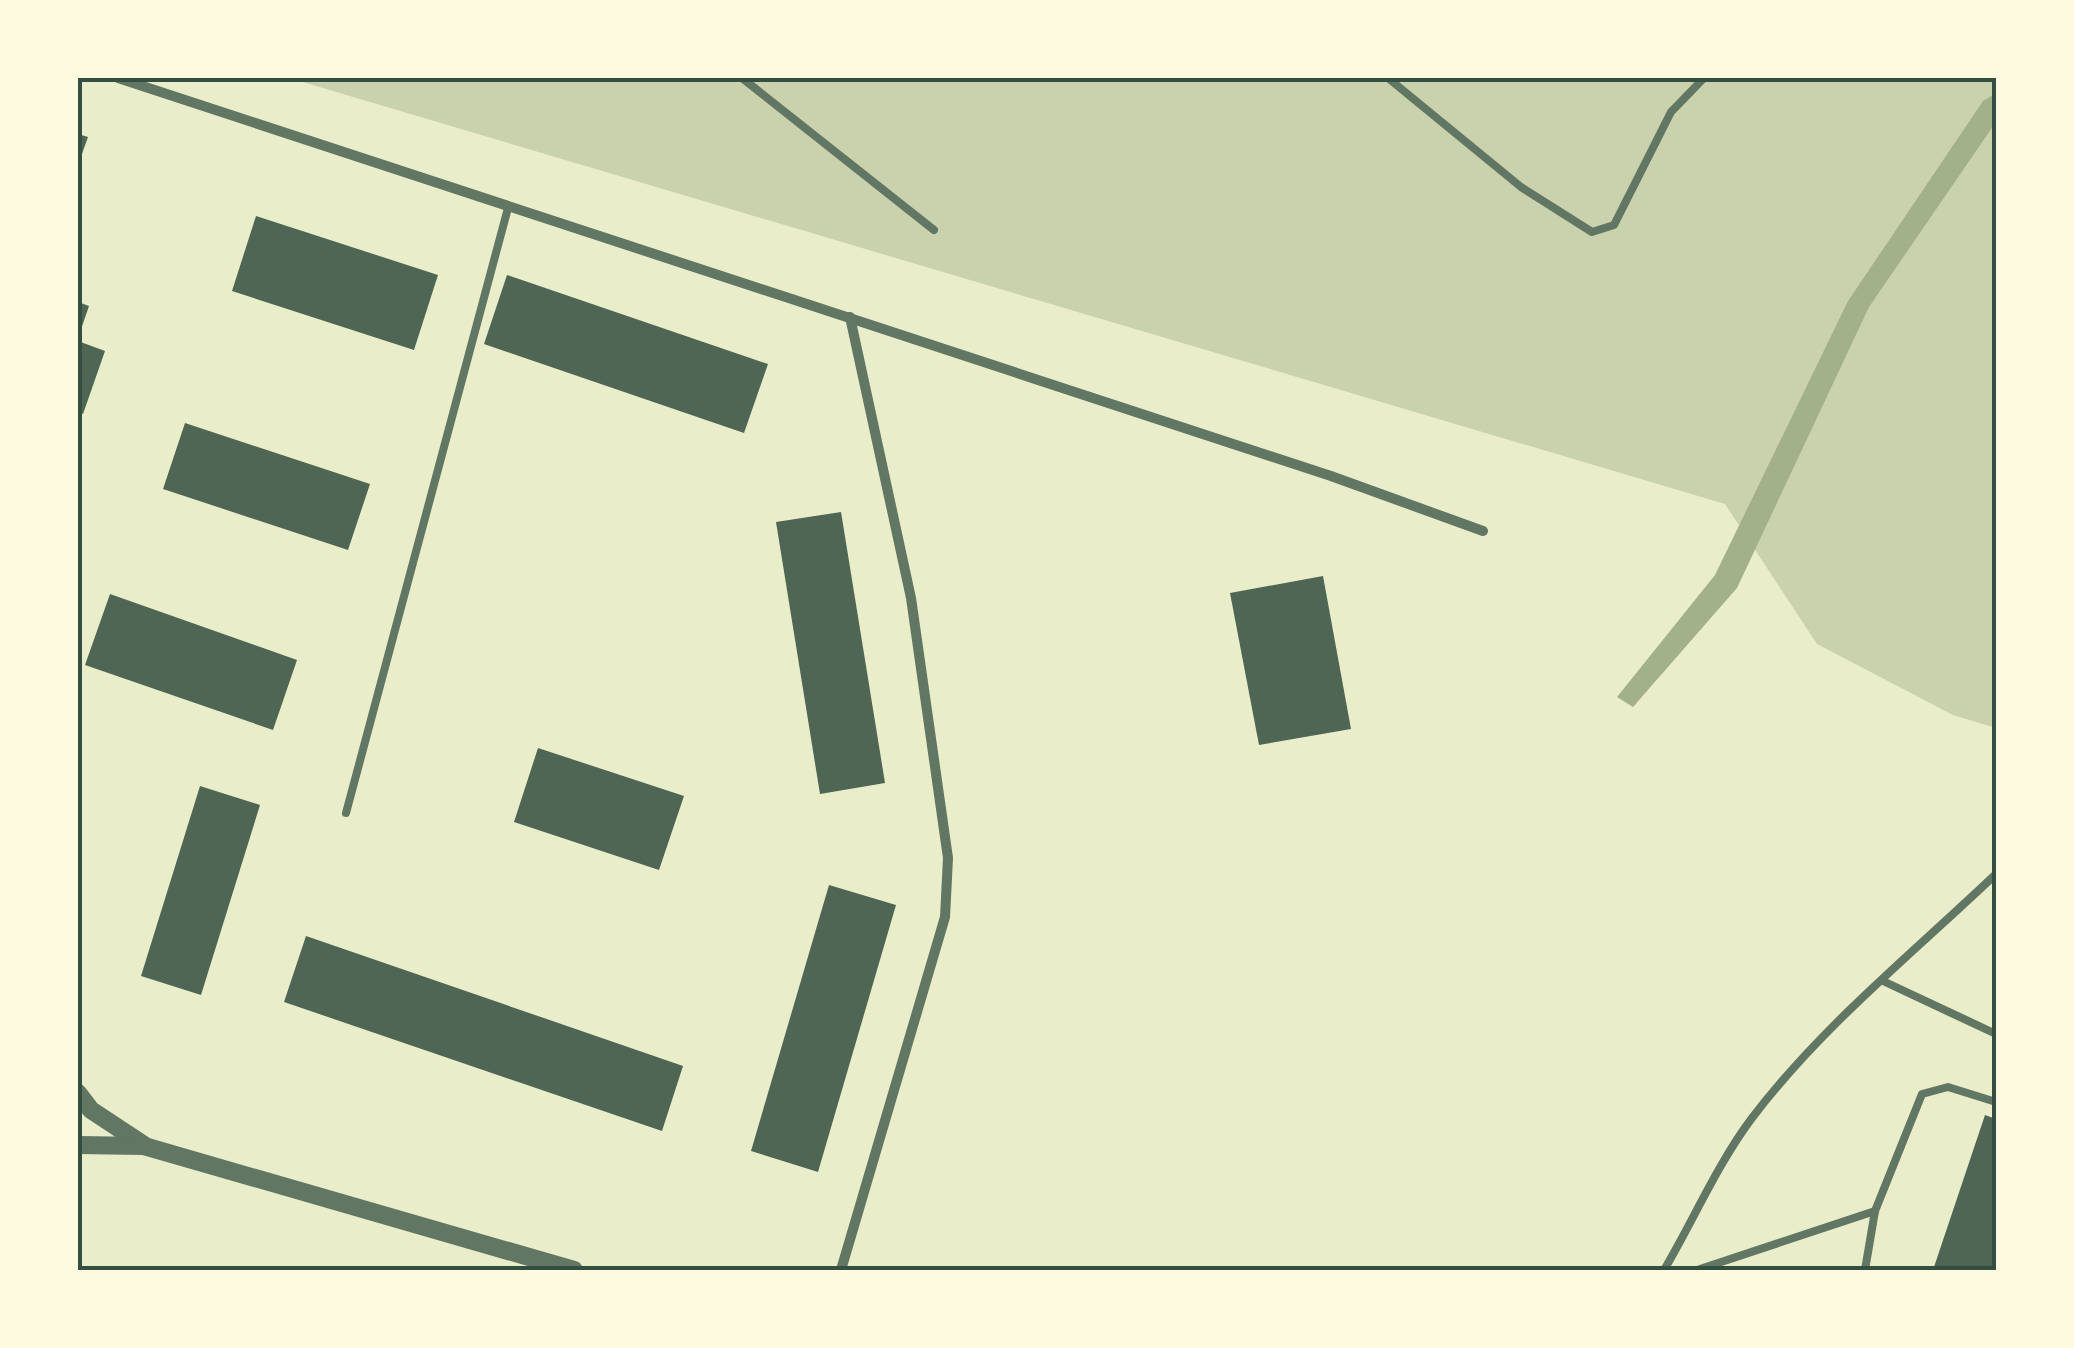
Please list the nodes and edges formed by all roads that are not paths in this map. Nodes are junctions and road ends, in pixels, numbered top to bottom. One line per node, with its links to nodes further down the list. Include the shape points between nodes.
1 (118, 78): 5 (street)
2 (742, 78): 6 (lane)
3 (1388, 78): 4 (lane, via 1521,187 1592,232 1614,225 1662,126)
4 (1704, 78)
5 (508, 208): 7 (street); 9 (lane)
6 (934, 230)
7 (850, 317): 8 (street); 19 (street, via 910,598 948,858 944,917)
8 (1483, 532)
9 (346, 814)
10 (1996, 874): 11 (lane)
11 (1882, 980): 12 (lane); 20 (lane, via 1833,1024 1750,1121)
12 (1996, 1034)
13 (78, 1093): 16 (street, via 91,1110)
14 (1996, 1102): 17 (lane, via 1948,1088 1922,1094)
15 (78, 1145): 16 (street)
16 (144, 1146): 18 (street)
17 (1875, 1211): 21 (lane); 22 (lane)
18 (574, 1270)
19 (841, 1270)
20 (1664, 1270)
21 (1697, 1270)
22 (1865, 1270)

